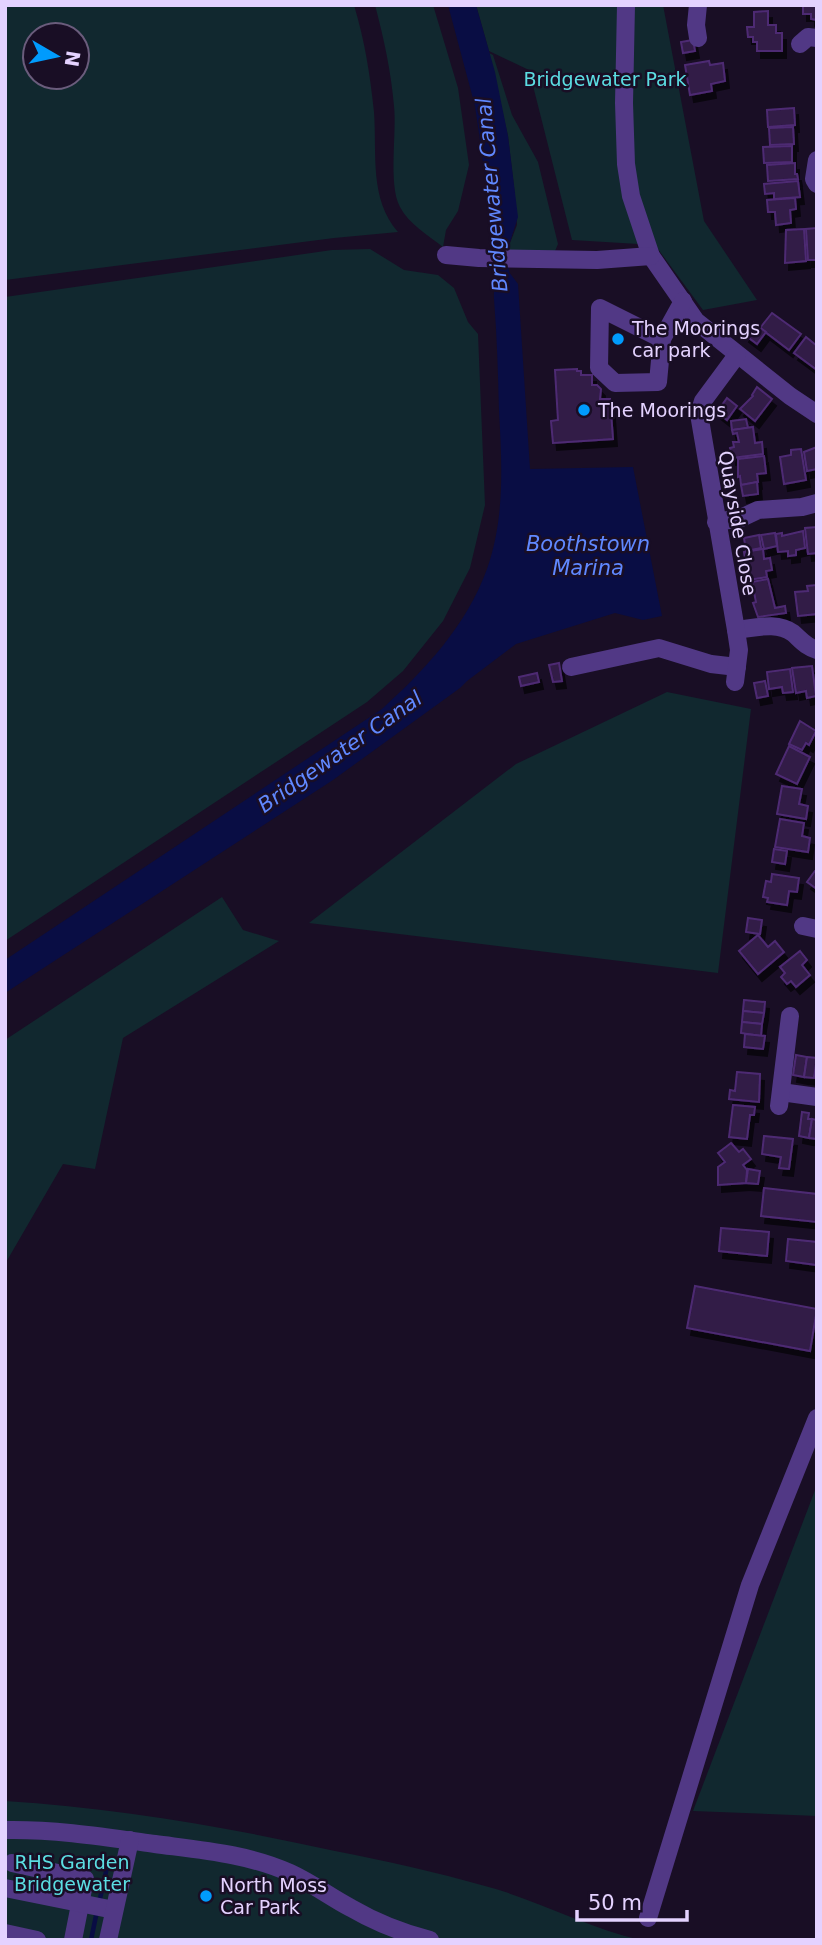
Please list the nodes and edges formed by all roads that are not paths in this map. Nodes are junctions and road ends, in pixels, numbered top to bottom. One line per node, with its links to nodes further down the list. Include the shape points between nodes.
1 (626, 5): 7 (street, via 626,164)
2 (698, 5): 3 (street)
3 (698, 38)
4 (817, 160): 5 (street)
5 (817, 184)
6 (446, 255): 7 (street, via 597,260)
7 (651, 257): 8 (street)
8 (683, 302): 9 (street); 10 (street, via 696,321)
9 (662, 339): 9 (street, via 658,382 615,383 599,368 600,308)
10 (737, 355): 11 (street); 13 (street, Quayside Close, via 703,401 699,414)
11 (817, 414)
12 (817, 503): 13 (street, via 766,508)
13 (716, 522): 14 (street, Quayside Close)
14 (736, 630): 15 (street, via 783,628); 16 (street, Quayside Close, via 736,675 659,648)
15 (817, 650)
16 (571, 667)
17 (790, 1016): 18 (street, via 780,1099)
18 (817, 1097)
19 (817, 1418): 25 (street, via 750,1585)
20 (5, 1830): 21 (street)
21 (130, 1840): 24 (street); 30 (street, via 208,1851 290,1872 351,1909)
22 (12, 1863): 24 (street, via 85,1879)
23 (5, 1888): 24 (street)
24 (98, 1907): 28 (street); 29 (street)
25 (648, 1918)
26 (5, 1933): 27 (street)
27 (37, 1940)
28 (73, 1940)
29 (108, 1940)
30 (430, 1940)

